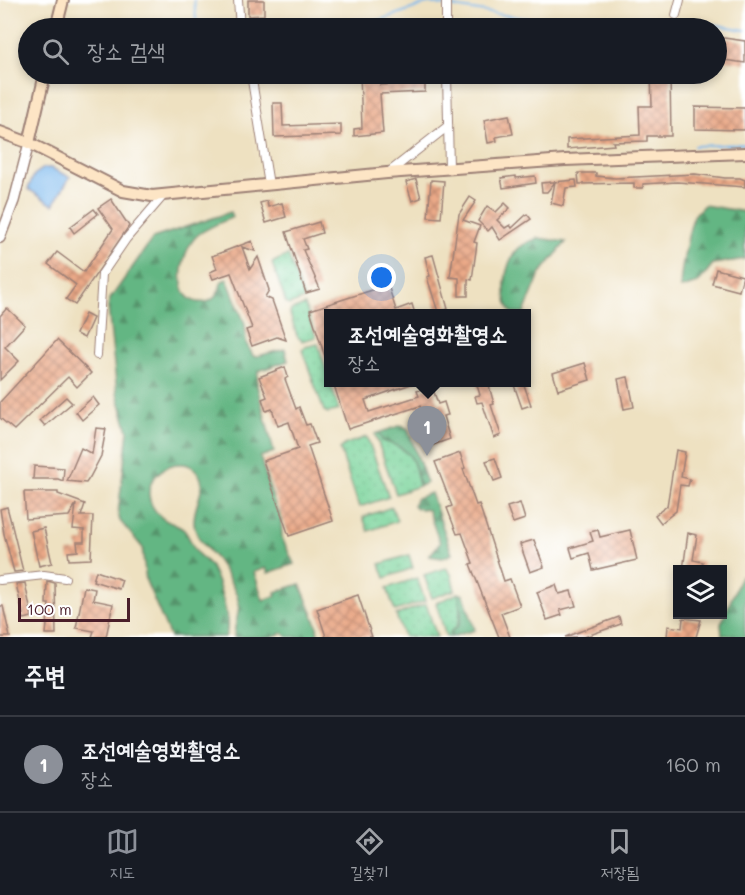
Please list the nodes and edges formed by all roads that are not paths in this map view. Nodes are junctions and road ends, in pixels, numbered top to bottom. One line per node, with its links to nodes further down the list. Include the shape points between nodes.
1 (63, 0): 6 (main road)
2 (238, 0): 7 (street)
3 (680, 0): 5 (street)
4 (446, 2): 8 (street)
5 (676, 15)
6 (58, 18)
7 (239, 18)
8 (447, 18)
9 (43, 84): 14 (main road)
10 (253, 84): 18 (street)
11 (447, 84): 12 (street)
12 (448, 126): 16 (street); 17 (street)
13 (0, 132): 14 (main road)
14 (29, 143): 19 (main road, via 123,191); 20 (street)
15 (745, 153): 16 (main road)
16 (449, 169): 17 (main road)
17 (387, 173): 18 (main road)
18 (268, 185): 19 (main road)
19 (163, 196): 21 (street, via 102,274)
20 (0, 238)
21 (97, 355)
22 (64, 578): 23 (street, via 44,575)
23 (0, 580)

